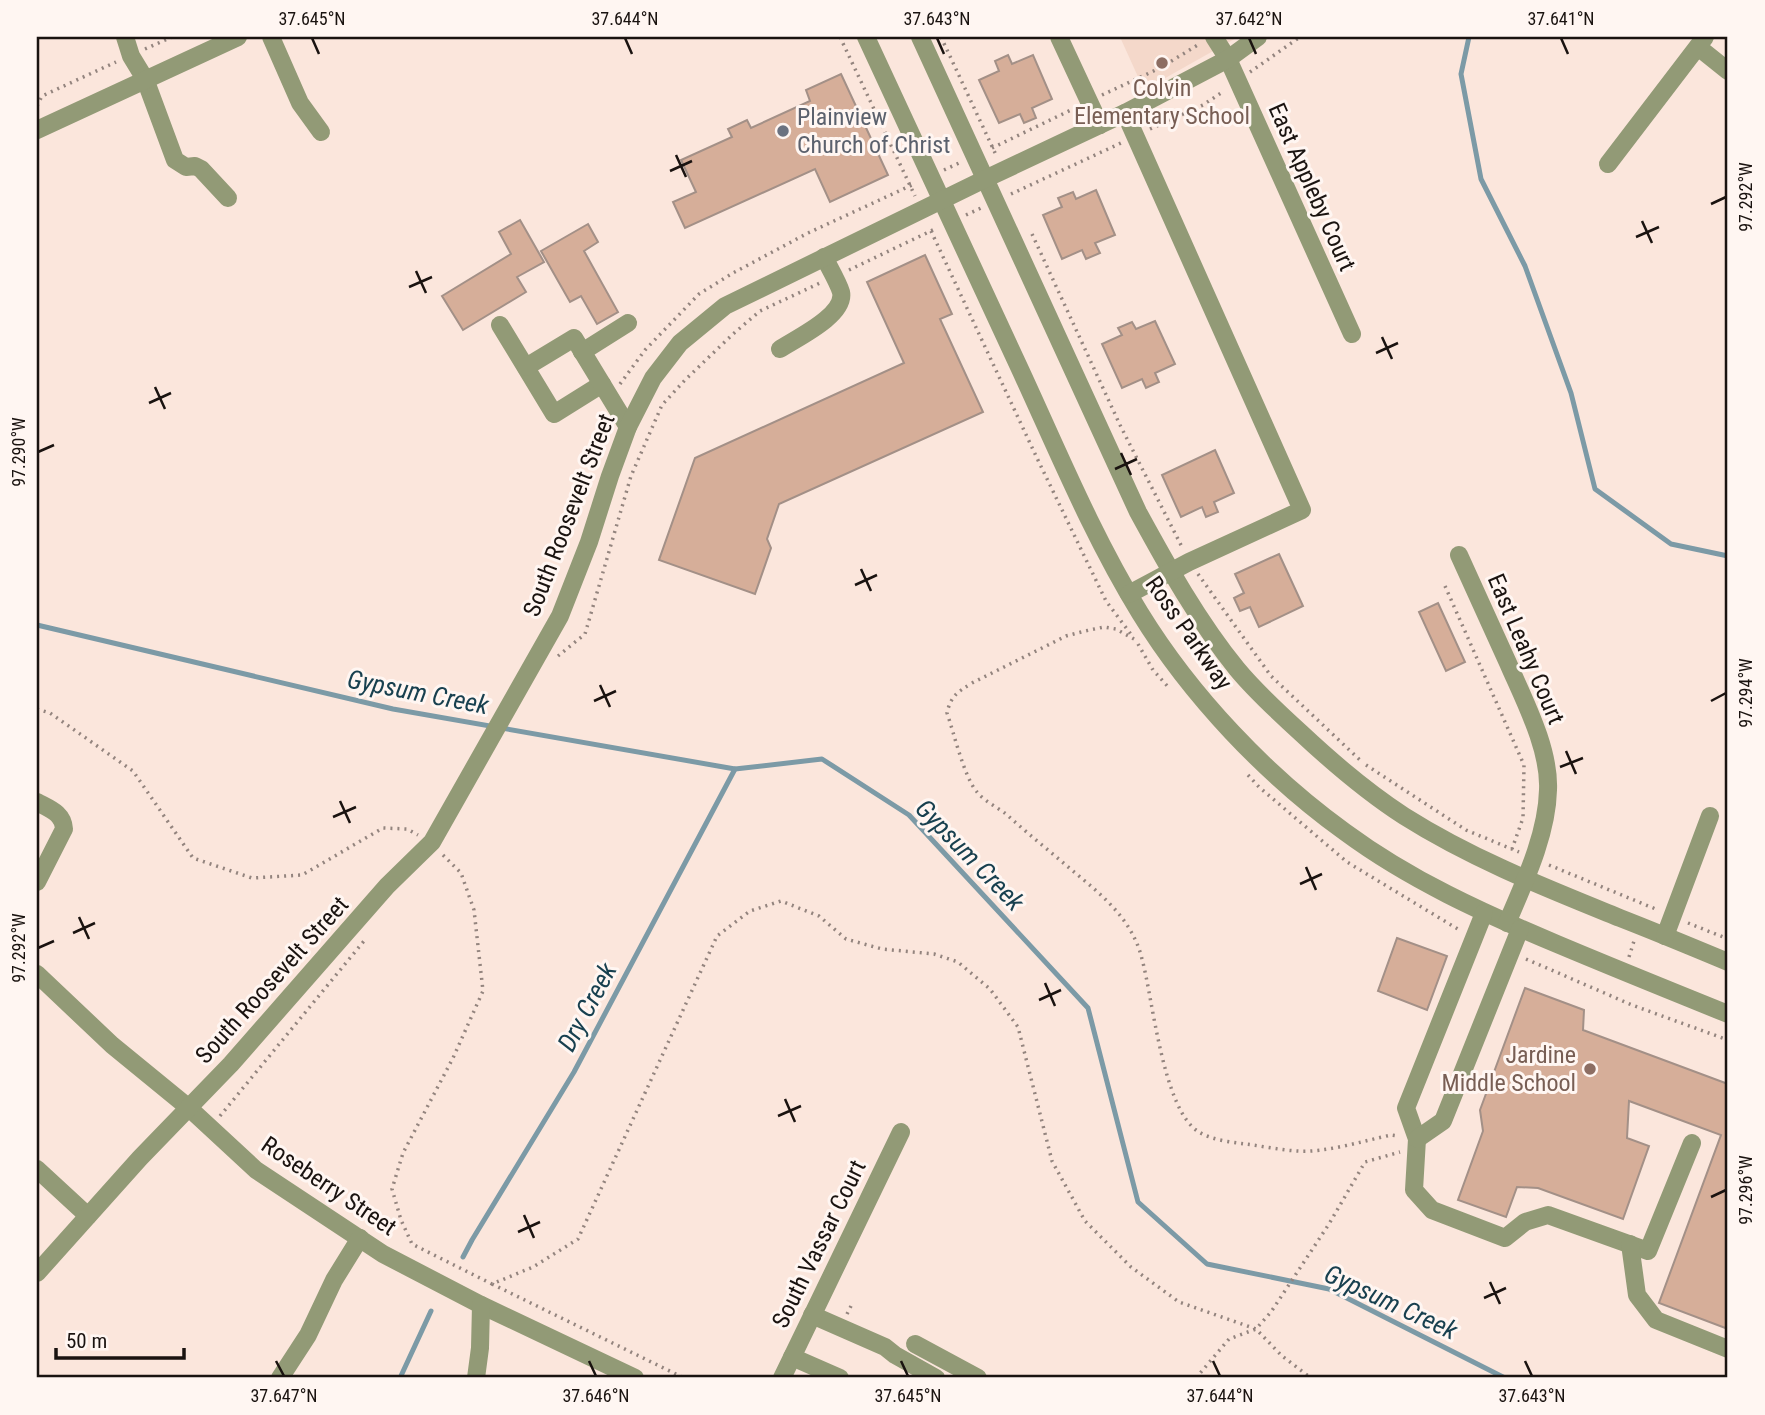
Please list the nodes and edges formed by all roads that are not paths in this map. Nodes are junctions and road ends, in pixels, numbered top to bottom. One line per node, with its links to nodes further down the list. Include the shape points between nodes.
1 (125, 37): 12 (street)
2 (238, 37): 12 (street)
3 (271, 37): 16 (street, via 300,103)
4 (866, 37): 20 (street, Ross Parkway)
5 (920, 37): 18 (street, Ross Parkway)
6 (1059, 37): 14 (street)
7 (1213, 37): 10 (street, East Appleby Court)
8 (1258, 37): 10 (street, South Roosevelt Street)
9 (1702, 42): 11 (street); 17 (street)
10 (1228, 59): 13 (street, South Roosevelt Street); 24 (street, East Appleby Court)
11 (1728, 71)
12 (145, 79): 15 (street); 19 (street, via 175,160 201,169)
13 (1125, 113): 14 (street, South Roosevelt Street); 31 (street, via 1302,510)
14 (1100, 125): 18 (street, South Roosevelt Street)
15 (37, 130)
16 (321, 132)
17 (1608, 164)
18 (985, 178): 20 (street, South Roosevelt Street); 31 (street, Ross Parkway, via 1138,512)
19 (228, 198)
20 (941, 200): 21 (street, South Roosevelt Street); 32 (street, Ross Parkway)
21 (824, 257): 25 (street, via 841,292 840,304 832,315); 29 (street, South Roosevelt Street, via 725,306 680,344 653,378)
22 (628, 323): 26 (street)
23 (500, 325): 27 (street)
24 (1352, 334)
25 (780, 349)
26 (582, 352): 27 (street, via 574,338); 28 (street)
27 (526, 367): 28 (street, via 554,414)
28 (609, 387): 29 (street)
29 (628, 427): 43 (street, South Roosevelt Street, via 560,616 467,779 437,848 387,886)
30 (1459, 555): 35 (street, East Leahy Court, via 1531,715 1544,756 1548,790)
31 (1171, 572): 32 (street); 35 (street, Ross Parkway, via 1238,671 1320,751 1403,815)
32 (1129, 594): 37 (street, Ross Parkway, via 1180,670 1273,773 1377,854)
33 (37, 802): 36 (street, via 57,813 64,829)
34 (1710, 816): 39 (street)
35 (1526, 879): 38 (street, East Leahy Court); 39 (street, Ross Parkway)
36 (37, 882)
37 (1484, 913): 38 (street, Ross Parkway); 45 (street, via 1406,1108)
38 (1514, 926): 42 (street, Ross Parkway); 45 (street, East Leahy Court, via 1443,1121)
39 (1665, 936): 40 (street, Ross Parkway)
40 (1728, 962)
41 (37, 974): 43 (street, Roseberry Street, via 112,1045)
42 (1728, 1014)
43 (189, 1108): 48 (street, South Roosevelt Street); 49 (street, Roseberry Street, via 256,1170)
44 (901, 1132): 53 (street, South Vassar Court)
45 (1417, 1139): 50 (street, via 1414,1190 1432,1210 1505,1238 1525,1222 1548,1215)
46 (1692, 1143): 50 (street, via 1648,1251)
47 (37, 1169): 48 (street)
48 (88, 1216): 51 (street, South Roosevelt Street)
49 (360, 1238): 52 (street, Roseberry Street); 57 (street)
50 (1630, 1244): 55 (street, via 1637,1295 1656,1320)
51 (37, 1273)
52 (481, 1305): 58 (street); 59 (street, Roseberry Street)
53 (812, 1315): 56 (street, South Vassar Court); 62 (street, via 885,1347)
54 (915, 1344): 63 (street)
55 (1728, 1349)
56 (792, 1357): 60 (street, South Vassar Court); 61 (street)
57 (280, 1378)
58 (476, 1378)
59 (635, 1378)
60 (782, 1378)
61 (840, 1378)
62 (936, 1378)
63 (978, 1378)

